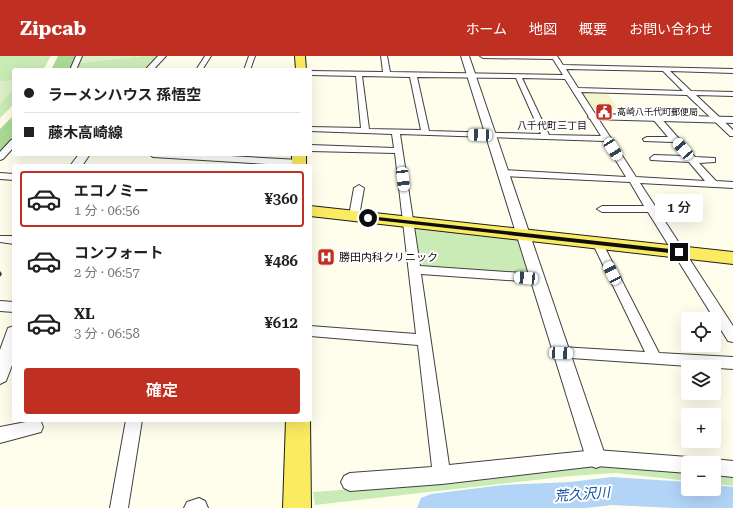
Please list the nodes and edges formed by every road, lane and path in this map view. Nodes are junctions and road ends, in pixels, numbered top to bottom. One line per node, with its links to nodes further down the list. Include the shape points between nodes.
1 (78, 56): 11 (street)
2 (162, 56): 12 (street)
3 (208, 56): 13 (street)
4 (252, 56): 14 (street)
5 (300, 56): 15 (main road)
6 (384, 56): 20 (street)
7 (465, 56): 22 (street)
8 (483, 56): 9 (street)
9 (554, 57): 10 (street)
10 (560, 67): 16 (street); 24 (street)
11 (74, 68)
12 (151, 68)
13 (200, 68)
14 (248, 68)
15 (301, 68)
16 (664, 69): 17 (street); 26 (street)
17 (733, 71)
18 (312, 73): 19 (street)
19 (359, 74): 20 (street); 33 (street)
20 (386, 74): 21 (street)
21 (413, 75): 22 (street); 35 (street)
22 (471, 75): 23 (street); 37 (street)
23 (518, 76): 24 (street); 38 (street)
24 (567, 76): 25 (street)
25 (575, 90): 26 (street); 28 (street)
26 (689, 92): 27 (street); 30 (street)
27 (733, 94)
28 (593, 117): 29 (street); 39 (street)
29 (656, 118): 30 (street); 41 (street)
30 (718, 120): 31 (street); 36 (street)
31 (733, 120)
32 (312, 129): 33 (street)
33 (365, 131): 34 (street)
34 (396, 132): 35 (street); 44 (street)
35 (426, 133): 37 (street)
36 (733, 134)
37 (491, 135): 38 (street); 51 (street)
38 (546, 137): 39 (street)
39 (606, 139): 54 (street)
40 (647, 139): 41 (street)
41 (675, 140): 48 (street)
42 (12, 144): 46 (street)
43 (312, 148): 44 (street)
44 (399, 151): 62 (street)
45 (205, 156): 50 (street)
46 (0, 157)
47 (654, 158): 48 (street)
48 (692, 159): 49 (street); 55 (street)
49 (712, 160)
50 (299, 161)
51 (503, 173): 54 (street); 63 (street)
52 (0, 176): 53 (street)
53 (12, 177)
54 (632, 180): 55 (street); 59 (street)
55 (713, 184): 56 (street)
56 (733, 185)
57 (359, 188): 61 (street)
58 (602, 209): 59 (street)
59 (650, 209): 67 (street)
60 (312, 211): 61 (main road)
61 (354, 216): 62 (main road)
62 (409, 222): 63 (main road); 69 (street)
63 (523, 235): 66 (main road); 70 (street)
64 (0, 239): 65 (street)
65 (12, 240)
66 (597, 242): 67 (main road); 78 (street)
67 (679, 252): 68 (main road); 74 (street)
68 (733, 258)
69 (415, 270): 70 (street); 76 (street)
70 (538, 278): 77 (street)
71 (0, 306): 72 (street)
72 (12, 307)
73 (312, 331): 76 (street)
74 (733, 337)
75 (12, 339): 80 (street)
76 (425, 340): 89 (street)
77 (561, 353): 78 (street); 85 (street)
78 (655, 359): 79 (street)
79 (733, 363)
80 (0, 376)
81 (134, 422): 92 (street)
82 (298, 422): 91 (main road)
83 (35, 427): 84 (street)
84 (0, 435)
85 (596, 458): 86 (street); 89 (street)
86 (681, 464)
87 (721, 468): 88 (street)
88 (733, 469)
89 (442, 475): 90 (street)
90 (350, 482)
91 (297, 504)
92 (119, 508)

